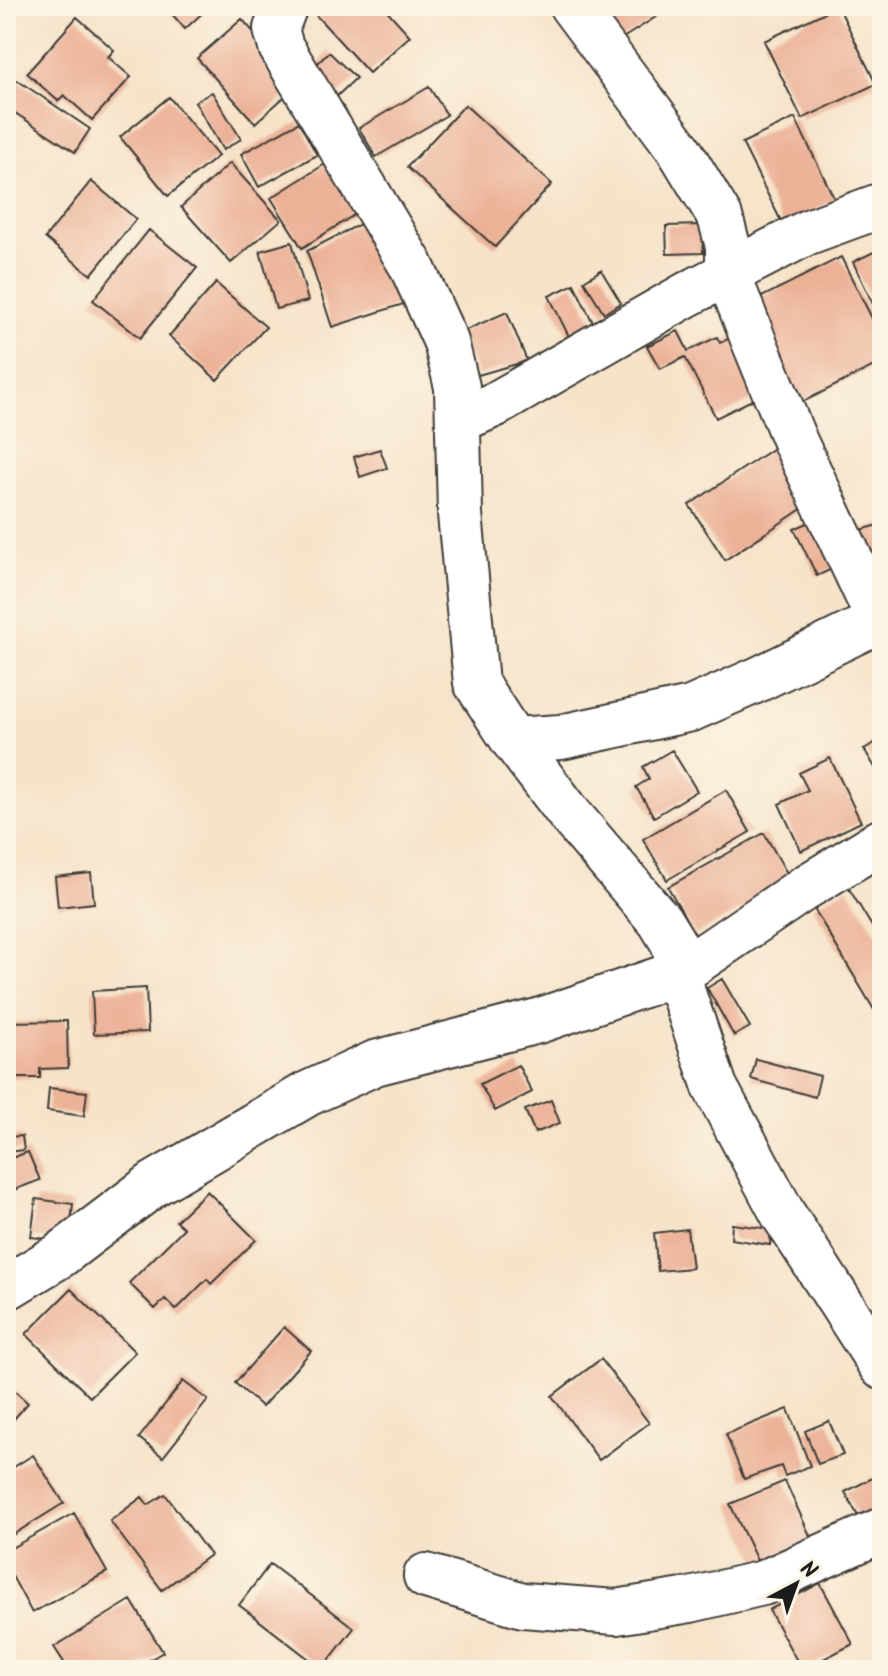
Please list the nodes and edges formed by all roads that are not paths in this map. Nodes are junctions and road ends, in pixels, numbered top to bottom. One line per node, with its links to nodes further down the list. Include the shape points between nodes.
1 (285, 6): 5 (street, via 276,29 281,47 411,265 446,342)
2 (572, 6): 4 (street, via 678,148 720,217)
3 (882, 205): 4 (street, via 808,232)
4 (728, 274): 5 (street); 6 (street, via 796,444)
5 (460, 420): 7 (street, via 460,514 476,683)
6 (880, 619): 7 (street, via 691,709 561,737)
7 (513, 740): 9 (street, via 660,921 674,944)
8 (882, 841): 9 (street)
9 (681, 972): 10 (street, via 538,1021 375,1063 307,1094 154,1184 59,1256); 11 (street, via 689,1014 715,1087 783,1214)
10 (6, 1288)
11 (879, 1357)
12 (882, 1530): 13 (street, via 763,1583 616,1612 523,1605)
13 (426, 1576)

